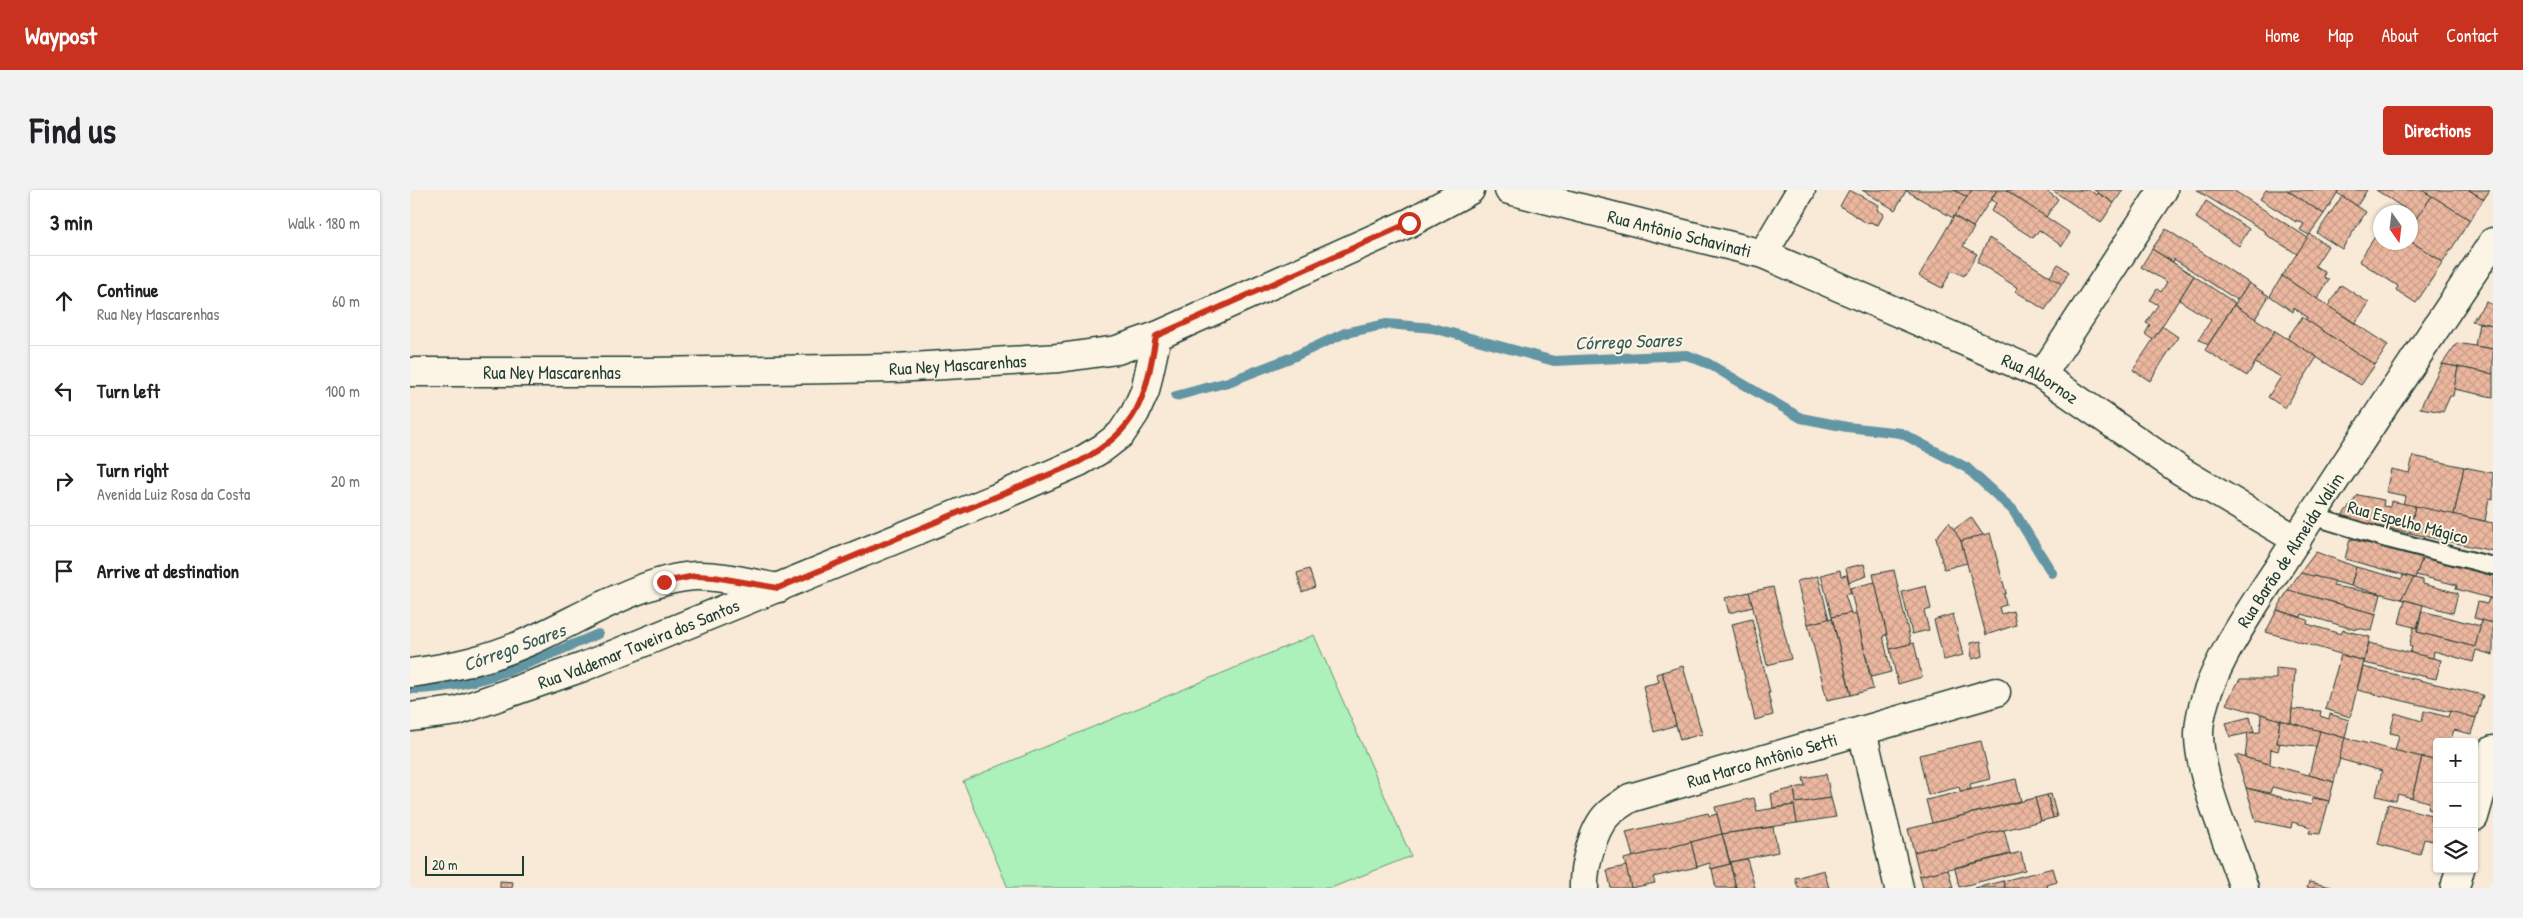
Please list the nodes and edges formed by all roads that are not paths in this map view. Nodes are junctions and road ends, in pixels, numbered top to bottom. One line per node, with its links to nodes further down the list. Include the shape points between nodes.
1 (1470, 190): 8 (street, Rua Ney Mascarenhas, via 1409,223)
2 (1509, 190): 5 (street, Rua Antônio Schavinati)
3 (1801, 190): 7 (street)
4 (2163, 190): 10 (street)
5 (1537, 194): 7 (street, Rua Antônio Schavinati)
6 (2493, 242): 11 (street, Rua Barão de Almeida Valim)
7 (1763, 254): 10 (street, Rua Albornoz)
8 (1156, 336): 9 (street, Rua Ney Mascarenhas, via 1117,350 1059,358 896,368); 14 (street, Rua Valdemar Taveira dos Santos, via 1145,392 1121,434 1103,448 1079,462 994,499)
9 (410, 372)
10 (2042, 375): 12 (street, Rua Albornoz, via 2181,471)
11 (2312, 516): 12 (street, Rua Barão de Almeida Valim); 13 (lane, Rua Espelho Mágico)
12 (2297, 540): 24 (street, Rua Barão de Almeida Valim, via 2226,651 2206,694 2199,736 2207,779)
13 (2493, 566)
14 (778, 588): 15 (street, via 714,577 695,576 664,582 497,655 458,667); 17 (street, Rua Valdemar Taveira dos Santos, via 532,686 457,711)
15 (410, 673)
16 (1996, 692): 18 (street, Rua Marco Antônio Setti)
17 (410, 717)
18 (1862, 731): 22 (street, Rua Marco Antônio Setti, via 1630,798 1607,815 1591,845); 23 (street)
19 (2493, 750): 20 (street)
20 (2478, 803)
21 (2459, 873): 25 (street)
22 (1584, 888)
23 (1899, 888)
24 (2244, 888)
25 (2454, 888)

